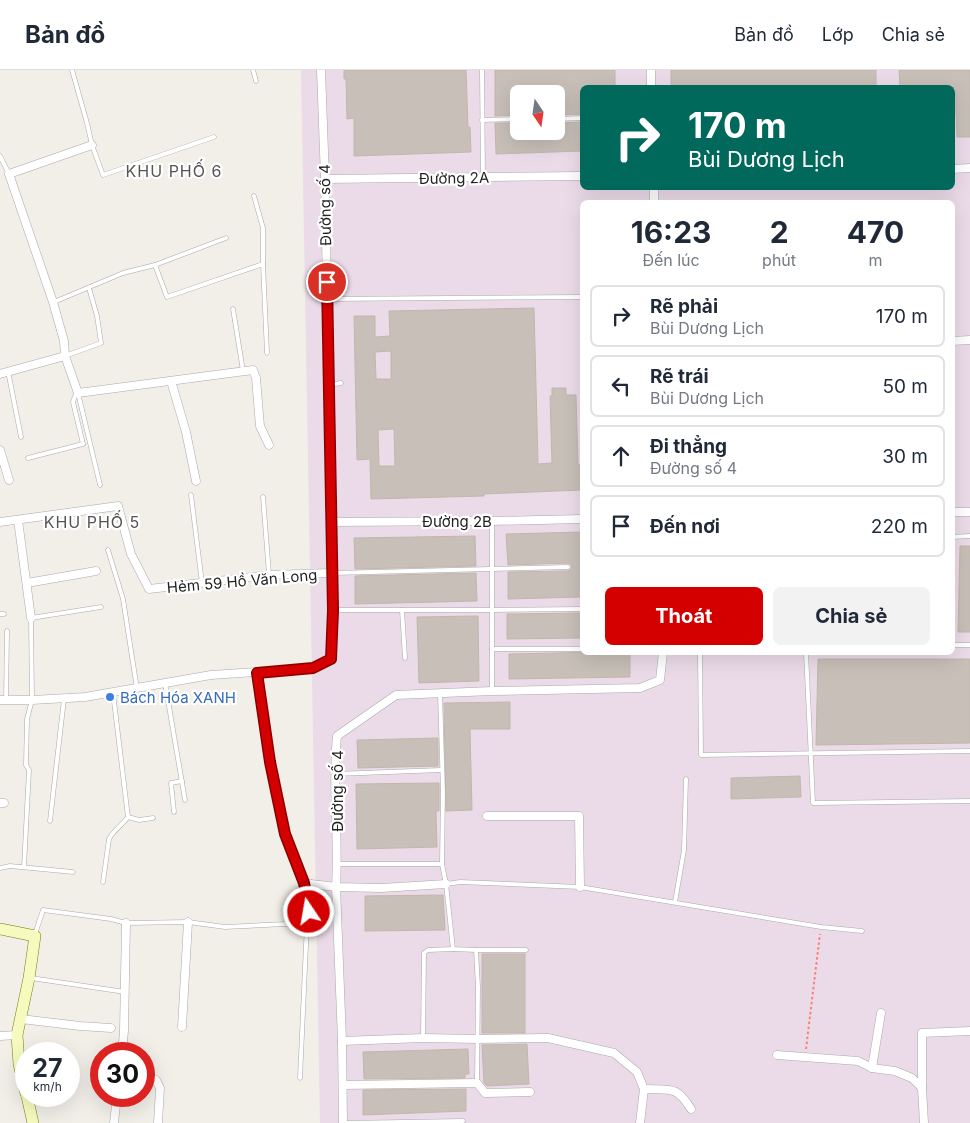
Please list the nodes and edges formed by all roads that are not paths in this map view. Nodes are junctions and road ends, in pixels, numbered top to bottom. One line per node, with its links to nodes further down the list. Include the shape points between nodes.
1 (72, 70): 13 (lane)
2 (253, 70): 6 (lane)
3 (321, 70): 20 (street, Đường số 4)
4 (482, 70): 11 (lane)
5 (651, 70): 7 (street)
6 (256, 81)
7 (651, 85)
8 (580, 118): 10 (lane)
9 (510, 119): 11 (lane)
10 (565, 119)
11 (482, 120): 19 (lane)
12 (214, 137): 13 (lane, via 103,176)
13 (92, 145): 17 (street)
14 (0, 156): 17 (lane)
15 (970, 168): 16 (street)
16 (955, 169)
17 (9, 174): 28 (street)
18 (580, 176): 19 (street, Đường 2A)
19 (483, 177): 20 (street, Đường 2A)
20 (325, 179): 27 (street, Đường số 4)
21 (254, 196): 23 (lane, via 263,228)
22 (226, 238): 24 (lane)
23 (263, 264): 24 (lane, via 167,297); 32 (lane)
24 (155, 265): 25 (lane, via 123,273)
25 (89, 288): 28 (lane); 33 (lane, via 101,343)
26 (580, 297): 27 (lane)
27 (327, 299): 38 (street, Đường số 4)
28 (53, 302): 33 (street)
29 (233, 309): 34 (lane)
30 (955, 340): 31 (street)
31 (970, 340)
32 (267, 353)
33 (65, 356): 35 (street); 39 (street)
34 (243, 371): 36 (street); 41 (street, via 253,370 256,378 260,426)
35 (4, 373): 40 (lane)
36 (172, 381): 39 (street); 45 (street)
37 (341, 383): 38 (lane)
38 (329, 384): 55 (street, Đường số 4)
39 (78, 394): 43 (lane, via 74,402 83,444); 46 (lane)
40 (20, 437)
41 (269, 444)
42 (0, 450): 44 (street)
43 (28, 458)
44 (10, 480)
45 (196, 481)
46 (100, 485)
47 (191, 495): 64 (lane)
48 (263, 497): 63 (lane)
49 (955, 512): 50 (street)
50 (970, 512)
51 (580, 519): 53 (street, Đường 2B)
52 (18, 520): 54 (street, Hẻm 59 Hồ Văn Long); 64 (street, Hẻm 59 Hồ Văn Long, via 118,506 131,554 149,589); 65 (street)
53 (492, 521): 55 (street, Đường 2B); 60 (lane)
54 (0, 522)
55 (331, 522): 62 (street, Đường số 4)
56 (970, 536): 57 (lane)
57 (955, 537)
58 (108, 550): 83 (lane, via 123,599)
59 (568, 568): 60 (lane)
60 (492, 569): 62 (lane); 70 (lane)
61 (96, 571): 65 (street)
62 (332, 574): 63 (street, Hẻm 59 Hồ Văn Long); 68 (street, Đường số 4)
63 (269, 575): 64 (street, Hẻm 59 Hồ Văn Long)
64 (202, 582)
65 (27, 583): 71 (street)
66 (100, 607): 71 (lane)
67 (580, 608): 70 (lane)
68 (333, 610): 69 (lane); 81 (street, Đường số 4, via 331,659 313,668)
69 (402, 610): 70 (lane); 80 (lane)
70 (492, 610): 75 (lane)
71 (31, 618): 89 (lane)
72 (7, 632): 88 (lane)
73 (955, 645): 74 (lane)
74 (970, 645)
75 (492, 649): 76 (lane); 84 (lane)
76 (580, 649)
77 (663, 655): 84 (street, Đường số 4, via 660,680 640,688)
78 (700, 655): 91 (lane, via 701,755)
79 (806, 655): 91 (lane)
80 (405, 658)
81 (257, 673): 82 (street, via 211,675); 109 (street, via 285,834)
82 (165, 683): 83 (street); 95 (lane)
83 (137, 689): 85 (street)
84 (492, 691): 86 (street, Đường số 4)
85 (113, 693): 87 (street); 100 (lane)
86 (440, 693): 92 (lane); 93 (street, Đường số 4, via 396,695 337,736)
87 (64, 699): 89 (street); 102 (lane)
88 (3, 700): 89 (street)
89 (32, 700): 105 (lane, via 27,719 26,765 29,770)
90 (970, 751): 91 (lane)
91 (812, 753): 97 (lane, via 813,803)
92 (441, 770): 93 (lane); 104 (lane)
93 (335, 774): 103 (street, Đường số 4)
94 (686, 779): 113 (lane, via 684,850)
95 (182, 781): 96 (lane); 98 (lane, via 171,784)
96 (185, 800)
97 (970, 801)
98 (174, 812)
99 (488, 816): 112 (street, via 579,816)
100 (128, 817): 101 (lane, via 139,820); 108 (lane, via 109,839)
101 (153, 818)
102 (50, 821)
103 (337, 864): 104 (lane); 111 (street, Đường số 4)
104 (442, 864): 110 (lane)
105 (24, 867): 106 (lane); 107 (lane)
106 (0, 868)
107 (73, 872)
108 (103, 882)
109 (304, 883): 111 (street); 116 (street, via 309,912)
110 (446, 884): 111 (street); 112 (lane); 120 (lane)
111 (336, 887): 134 (street, Đường số 4)
112 (580, 887): 113 (lane)
113 (675, 902): 118 (lane)
114 (188, 922): 115 (lane); 116 (lane, via 225,927); 127 (street)
115 (126, 923): 119 (lane, via 43,910); 124 (street)
116 (307, 923): 139 (lane)
117 (0, 929): 119 (street)
118 (862, 931)
119 (35, 936): 123 (street)
120 (453, 949): 121 (lane); 132 (lane, via 434,949 424,953)
121 (476, 950): 122 (lane); 133 (lane)
122 (526, 950)
123 (29, 978): 124 (lane); 126 (street)
124 (125, 992): 136 (street)
125 (881, 1012): 138 (street)
126 (21, 1019): 128 (street); 130 (street)
127 (182, 1027)
128 (111, 1028)
129 (970, 1031): 143 (street, via 922,1033)
130 (17, 1035): 131 (street); 135 (street)
131 (0, 1036)
132 (423, 1038): 133 (street); 134 (street)
133 (478, 1039): 141 (lane); 144 (street, via 548,1038 614,1053 637,1072)
134 (342, 1041): 142 (street, Đường số 4)
135 (17, 1042)
136 (123, 1042)
137 (777, 1055): 138 (street, via 858,1061)
138 (872, 1068): 143 (street, via 895,1071 912,1078)
139 (300, 1078)
140 (155, 1080): 152 (street, via 160,1088)
141 (477, 1083): 142 (street); 145 (street, via 485,1093)
142 (343, 1085): 153 (street, Đường số 4)
143 (922, 1088): 155 (street)
144 (644, 1089): 148 (street, via 678,1092); 154 (street)
145 (530, 1092)
146 (30, 1107): 150 (street)
147 (116, 1107): 151 (street)
148 (691, 1109)
149 (463, 1122): 153 (lane)
150 (33, 1123)
151 (114, 1123)
152 (158, 1123)
153 (343, 1123)
154 (640, 1123)
155 (924, 1123)

